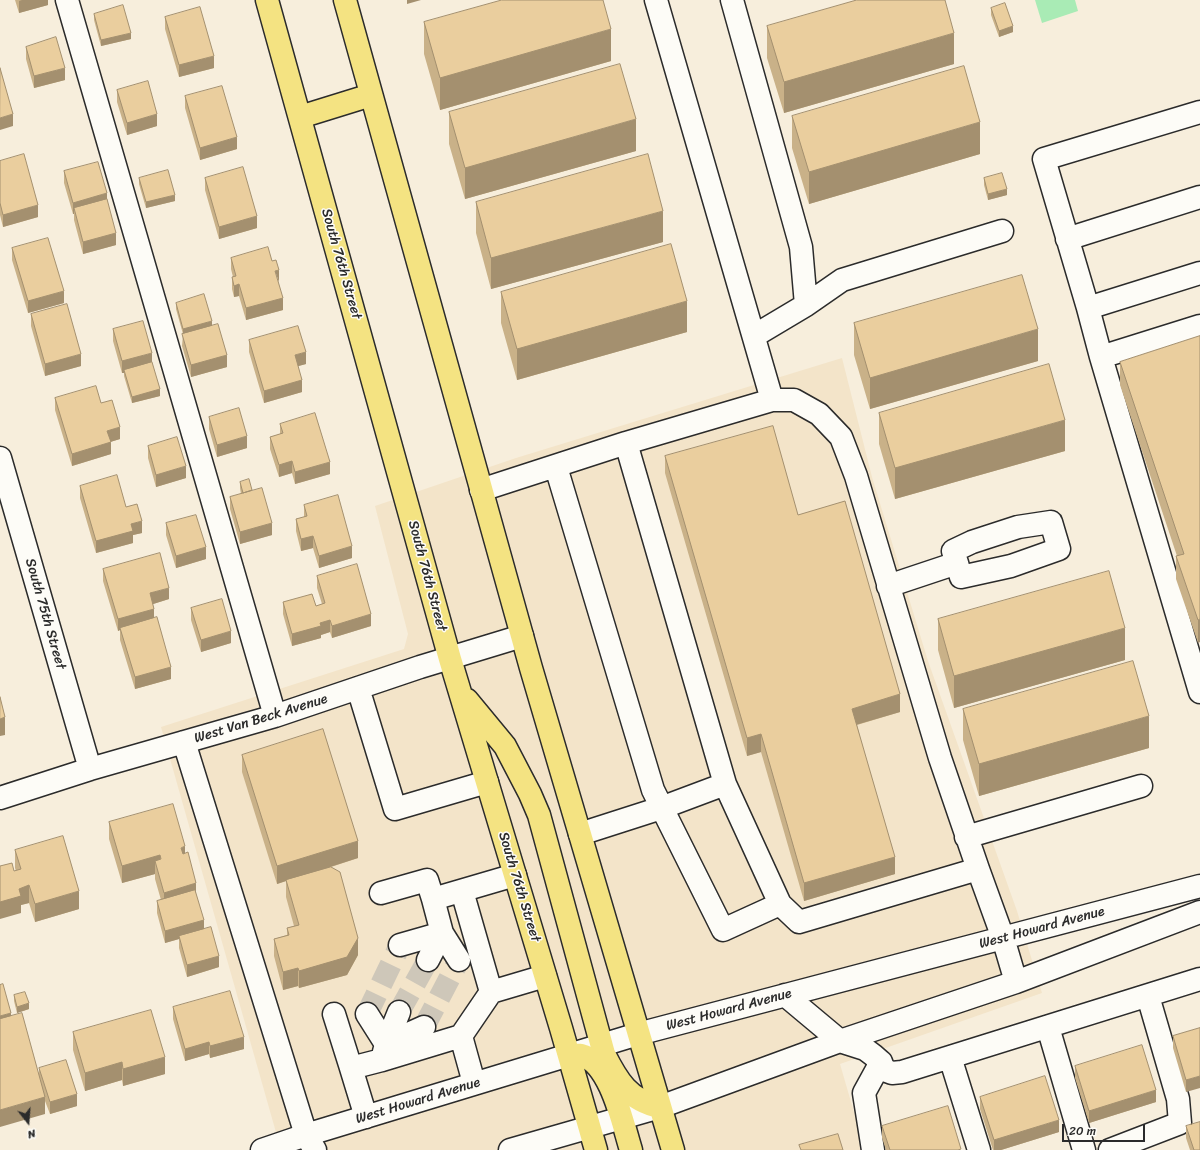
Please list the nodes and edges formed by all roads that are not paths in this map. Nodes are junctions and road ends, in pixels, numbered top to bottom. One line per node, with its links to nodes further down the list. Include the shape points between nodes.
1 (67, 0): 30 (street)
2 (267, 0): 8 (main road, South 76th Street)
3 (345, 0): 6 (main road)
4 (656, 0): 16 (street)
5 (732, 0): 13 (street, via 801,247)
6 (371, 95): 8 (main road); 22 (main road)
7 (1200, 112): 11 (street, via 1044,160)
8 (300, 117): 26 (main road, South 76th Street)
9 (1200, 197): 11 (street)
10 (1002, 231): 13 (street, via 842,280)
11 (1067, 239): 14 (street)
12 (1200, 273): 14 (street)
13 (806, 305): 16 (street)
14 (1088, 308): 17 (street)
15 (1200, 326): 17 (street)
16 (754, 336): 18 (street)
17 (1101, 357): 29 (street)
18 (772, 400): 19 (street); 24 (street, via 794,400 819,414 841,437 856,476)
19 (626, 443): 21 (street); 34 (street)
20 (0, 458): 32 (street, South 75th Street)
21 (556, 467): 22 (street); 37 (street, via 653,790)
22 (481, 490): 25 (main road)
23 (957, 563): 24 (street)
24 (888, 586): 39 (street)
25 (522, 636): 26 (street, West Van Beck Avenue); 38 (main road)
26 (450, 659): 27 (street, West Van Beck Avenue); 28 (main road, South 76th Street)
27 (358, 688): 30 (street, West Van Beck Avenue); 33 (street, via 395,810)
28 (460, 691): 33 (main road, South 76th Street); 67 (main road, via 505,746 539,815)
29 (1200, 692)
30 (275, 716): 31 (street, West Van Beck Avenue)
31 (184, 742): 32 (street, West Van Beck Avenue); 78 (street)
32 (90, 769): 36 (street, West Van Beck Avenue)
33 (487, 782): 41 (main road, South 76th Street)
34 (725, 784): 37 (street); 46 (street)
35 (1140, 786): 39 (street)
36 (0, 798)
37 (661, 808): 38 (street); 46 (street, via 723,930)
38 (580, 834): 64 (main road)
39 (966, 836): 40 (street)
40 (978, 869): 46 (street, via 799,922); 49 (street)
41 (515, 875): 43 (street); 53 (main road, South 76th Street)
42 (1200, 886): 49 (street, West Howard Avenue)
43 (462, 891): 45 (street); 56 (street)
44 (381, 893): 45 (street, via 427,880)
45 (433, 899): 48 (street)
46 (780, 904)
47 (1200, 912): 55 (street)
48 (442, 933): 50 (street); 51 (street); 52 (street)
49 (1003, 938): 55 (street); 57 (street, West Howard Avenue)
50 (400, 945)
51 (428, 960)
52 (459, 960)
53 (545, 976): 56 (street); 69 (main road, South 76th Street)
54 (1200, 979): 58 (street)
55 (1016, 982): 66 (street)
56 (491, 992): 65 (street)
57 (785, 995): 64 (street, West Howard Avenue); 66 (street)
58 (1148, 996): 63 (street); 87 (street, via 1178,1099 1180,1124)
59 (400, 1012): 68 (street)
60 (334, 1014): 72 (street)
61 (367, 1014): 68 (street)
62 (424, 1027): 68 (street)
63 (1048, 1027): 70 (street); 86 (street)
64 (638, 1034): 67 (street, West Howard Avenue); 74 (main road)
65 (461, 1036): 68 (street); 73 (street)
66 (840, 1041): 71 (street, via 865,1049); 74 (street)
67 (601, 1045): 69 (street, West Howard Avenue); 74 (main road, via 612,1069 628,1091 640,1101)
68 (384, 1052): 72 (street)
69 (569, 1054): 73 (street, West Howard Avenue); 76 (main road, via 581,1055 596,1065 617,1099); 77 (main road, South 76th Street)
70 (950, 1057): 71 (street, via 892,1073 884,1070); 85 (street)
71 (881, 1062): 84 (street, via 864,1093)
72 (351, 1068): 75 (street)
73 (474, 1083): 75 (street, West Howard Avenue)
74 (660, 1107): 76 (street); 83 (main road)
75 (366, 1117): 78 (street, West Howard Avenue)
76 (622, 1117): 77 (street); 82 (main road)
77 (590, 1126): 80 (street); 81 (main road, South 76th Street)
78 (310, 1143): 79 (street, West Howard Avenue)
79 (262, 1150)
80 (510, 1150)
81 (596, 1150)
82 (631, 1150)
83 (672, 1150)
84 (873, 1150)
85 (979, 1150)
86 (1084, 1150)
87 (1110, 1150)

